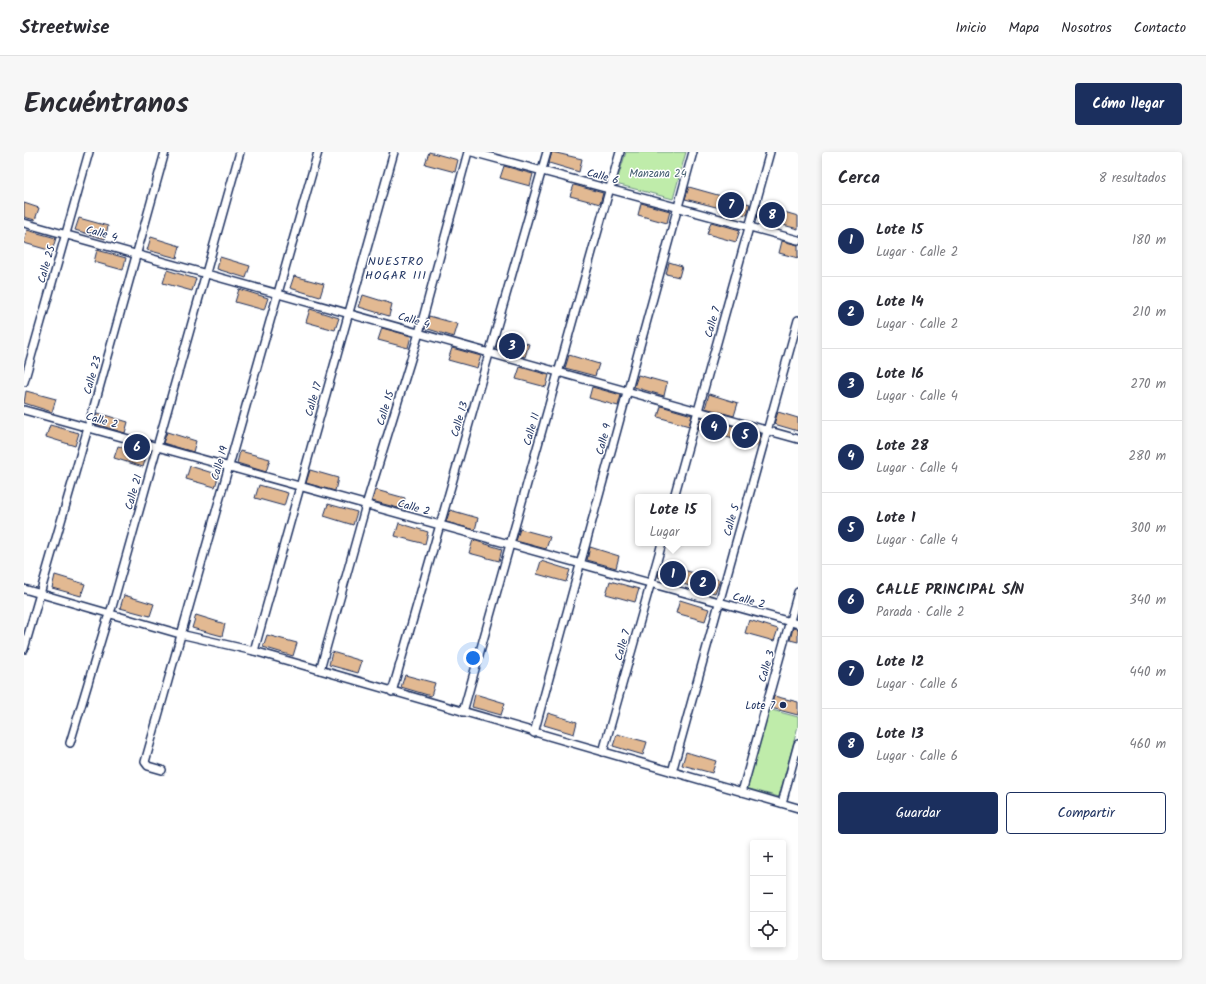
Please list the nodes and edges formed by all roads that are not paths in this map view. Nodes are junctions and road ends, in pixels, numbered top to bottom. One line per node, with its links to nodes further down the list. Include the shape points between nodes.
1 (89, 152): 17 (street, Calle 25)
2 (165, 152): 19 (street, Calle 23)
3 (240, 152): 20 (street, Calle 21)
4 (318, 152): 21 (street, Calle 19)
5 (394, 152): 22 (street, Calle 17)
6 (468, 152): 24 (street, Calle 15)
7 (472, 152): 12 (street, Calle 6)
8 (547, 152): 12 (street, Calle 13)
9 (620, 152): 13 (street, Calle 11)
10 (693, 152): 14 (street, Calle 9)
11 (770, 152): 16 (street, Calle 7)
12 (542, 171): 13 (street, Calle 6); 25 (street, Calle 13)
13 (610, 189): 14 (street, Calle 6); 26 (street, Calle 11)
14 (678, 208): 16 (street, Calle 6); 28 (street, Calle 9)
15 (24, 223): 17 (street, Calle 4)
16 (750, 227): 18 (street, Calle 6); 30 (street, Calle 7)
17 (65, 235): 19 (street, Calle 4); 27 (street, Calle 25)
18 (798, 240)
19 (137, 255): 20 (street, Calle 4); 31 (street, Calle 23)
20 (206, 274): 21 (street, Calle 4); 34 (street, Calle 21)
21 (278, 294): 22 (street, Calle 4); 35 (street, Calle 19)
22 (349, 314): 24 (street, Calle 4); 36 (street, Calle 17)
23 (798, 320): 32 (street, Calle 5)
24 (419, 333): 25 (street, Calle 4); 38 (street, Calle 15)
25 (490, 353): 26 (street, Calle 4); 39 (street, Calle 13)
26 (558, 372): 28 (street, Calle 4); 40 (street, Calle 11)
27 (24, 382)
28 (628, 391): 30 (street, Calle 4); 42 (street, Calle 9)
29 (24, 410): 31 (street, Calle 2)
30 (698, 411): 32 (street, Calle 4); 37 (street, Calle 7)
31 (88, 428): 34 (street, Calle 2); 46 (street, Calle 23)
32 (767, 430): 33 (street, Calle 4); 47 (street, Calle 5)
33 (798, 439)
34 (157, 447): 35 (street, Calle 2); 48 (street, Calle 21)
35 (229, 467): 36 (street, Calle 2); 51 (street, Calle 19)
36 (300, 487): 38 (street, Calle 2); 53 (street, Calle 17)
37 (675, 494)
38 (366, 505): 39 (street, Calle 2); 54 (street, Calle 15)
39 (440, 526): 40 (street, Calle 2); 55 (street, Calle 13)
40 (510, 545): 42 (street, Calle 2); 56 (street, Calle 11)
41 (661, 546): 43 (street, Calle 7)
42 (580, 564): 43 (street, Calle 2); 57 (street, Calle 9)
43 (650, 584): 47 (street, Calle 2); 60 (street, Calle 7)
44 (24, 589): 46 (street)
45 (798, 592): 49 (street, Calle 3)
46 (40, 594): 48 (street); 52 (street, Calle 23)
47 (719, 603): 49 (street, Calle 2); 62 (street, Calle 5)
48 (110, 614): 51 (street); 58 (street, Calle 21)
49 (789, 622): 50 (street, Calle 2); 63 (street, Calle 3)
50 (798, 624)
51 (180, 634): 53 (street); 61 (street, Calle 19, via 145,762 148,766)
52 (24, 649)
53 (254, 651): 54 (street)
54 (320, 670): 55 (street)
55 (392, 692): 56 (street)
56 (463, 712): 57 (street)
57 (534, 733): 60 (street)
58 (70, 744)
59 (798, 744): 64 (street)
60 (603, 752): 62 (street)
61 (162, 770)
62 (672, 772): 63 (street)
63 (742, 792): 64 (street)
64 (782, 803): 65 (street)
65 (798, 808)

